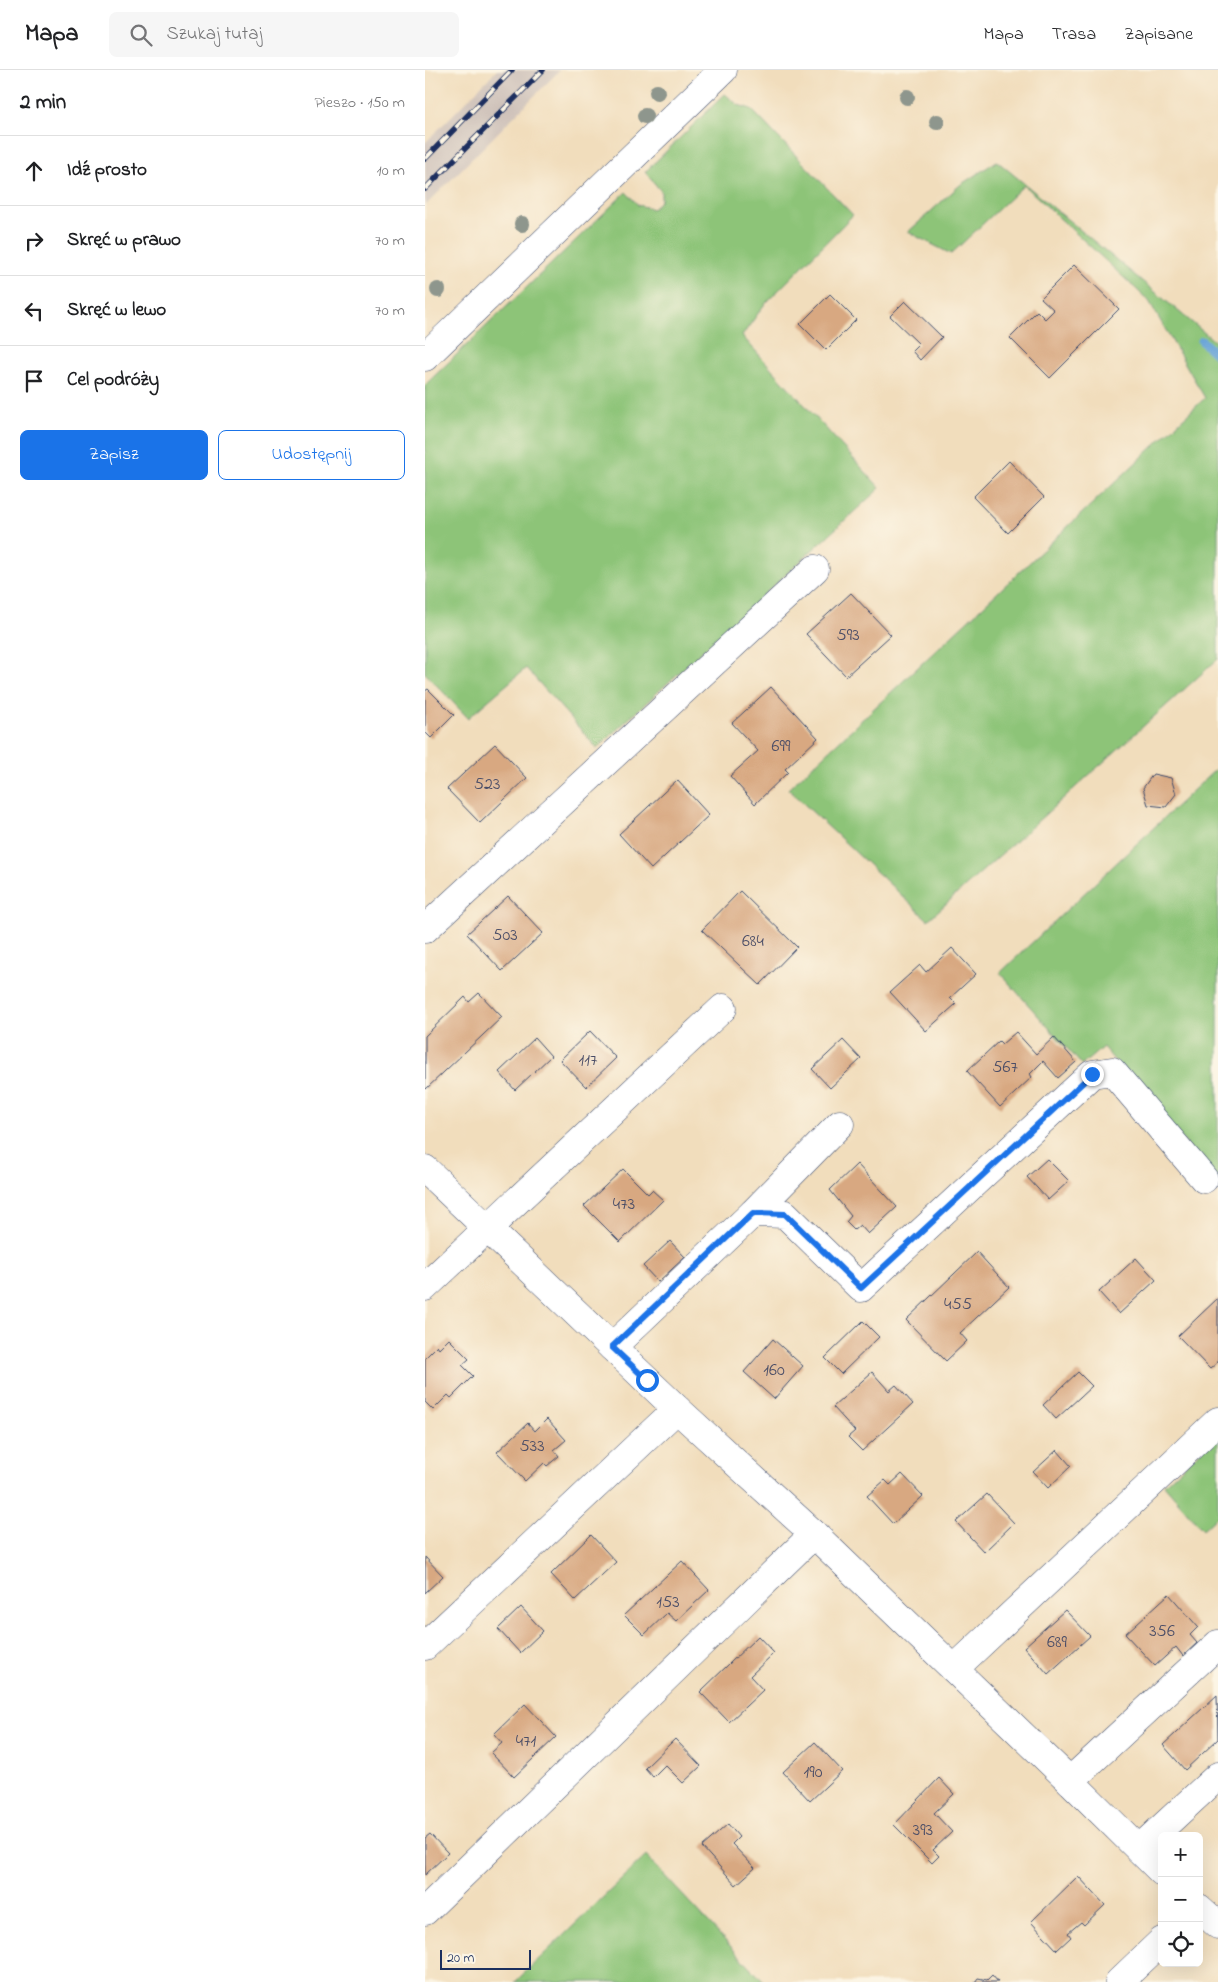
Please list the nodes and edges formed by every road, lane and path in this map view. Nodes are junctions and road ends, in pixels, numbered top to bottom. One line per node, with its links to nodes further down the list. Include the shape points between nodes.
1 (723, 70): 2 (street)
2 (425, 357)
3 (815, 569): 4 (street)
4 (425, 929)
5 (723, 1008): 10 (street)
6 (840, 1124): 9 (street)
7 (425, 1169): 10 (street)
8 (1204, 1179): 9 (street, via 1112,1071 1092,1074 861,1288 785,1214)
9 (753, 1213): 12 (street)
10 (486, 1228): 11 (street); 12 (street)
11 (425, 1287)
12 (612, 1347): 13 (street)
13 (677, 1408): 15 (street); 17 (street)
14 (1218, 1421): 18 (street)
15 (814, 1534): 18 (street); 23 (street)
16 (1218, 1644): 20 (street)
17 (425, 1646)
18 (954, 1669): 20 (street)
19 (1218, 1776): 21 (street)
20 (1070, 1781): 21 (street)
21 (1139, 1849): 22 (street)
22 (1158, 1868)
23 (425, 1911)
24 (1203, 1912): 25 (street)
25 (1218, 1925)
26 (1158, 1944): 27 (street)
27 (1119, 1982)

